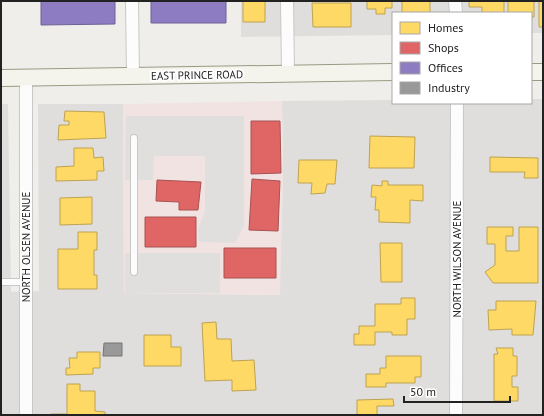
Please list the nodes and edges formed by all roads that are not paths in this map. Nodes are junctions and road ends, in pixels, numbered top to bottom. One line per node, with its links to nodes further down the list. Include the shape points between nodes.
1 (132, 1): 9 (street)
2 (288, 1): 8 (street)
3 (455, 1): 4 (street)
4 (456, 12)
5 (392, 72): 8 (main road, EAST PRINCE ROAD)
6 (532, 72): 7 (main road)
7 (543, 72)
8 (288, 74): 9 (main road, EAST PRINCE ROAD)
9 (133, 76): 11 (main road, EAST PRINCE ROAD)
10 (1, 78): 11 (main road, EAST PRINCE ROAD)
11 (26, 78): 16 (street, NORTH OLSEN AVENUE)
12 (457, 104): 18 (street, NORTH WILSON AVENUE)
13 (134, 138): 14 (lane)
14 (134, 272)
15 (1, 282): 16 (lane)
16 (26, 282): 17 (street, NORTH OLSEN AVENUE)
17 (26, 415)
18 (456, 415)

